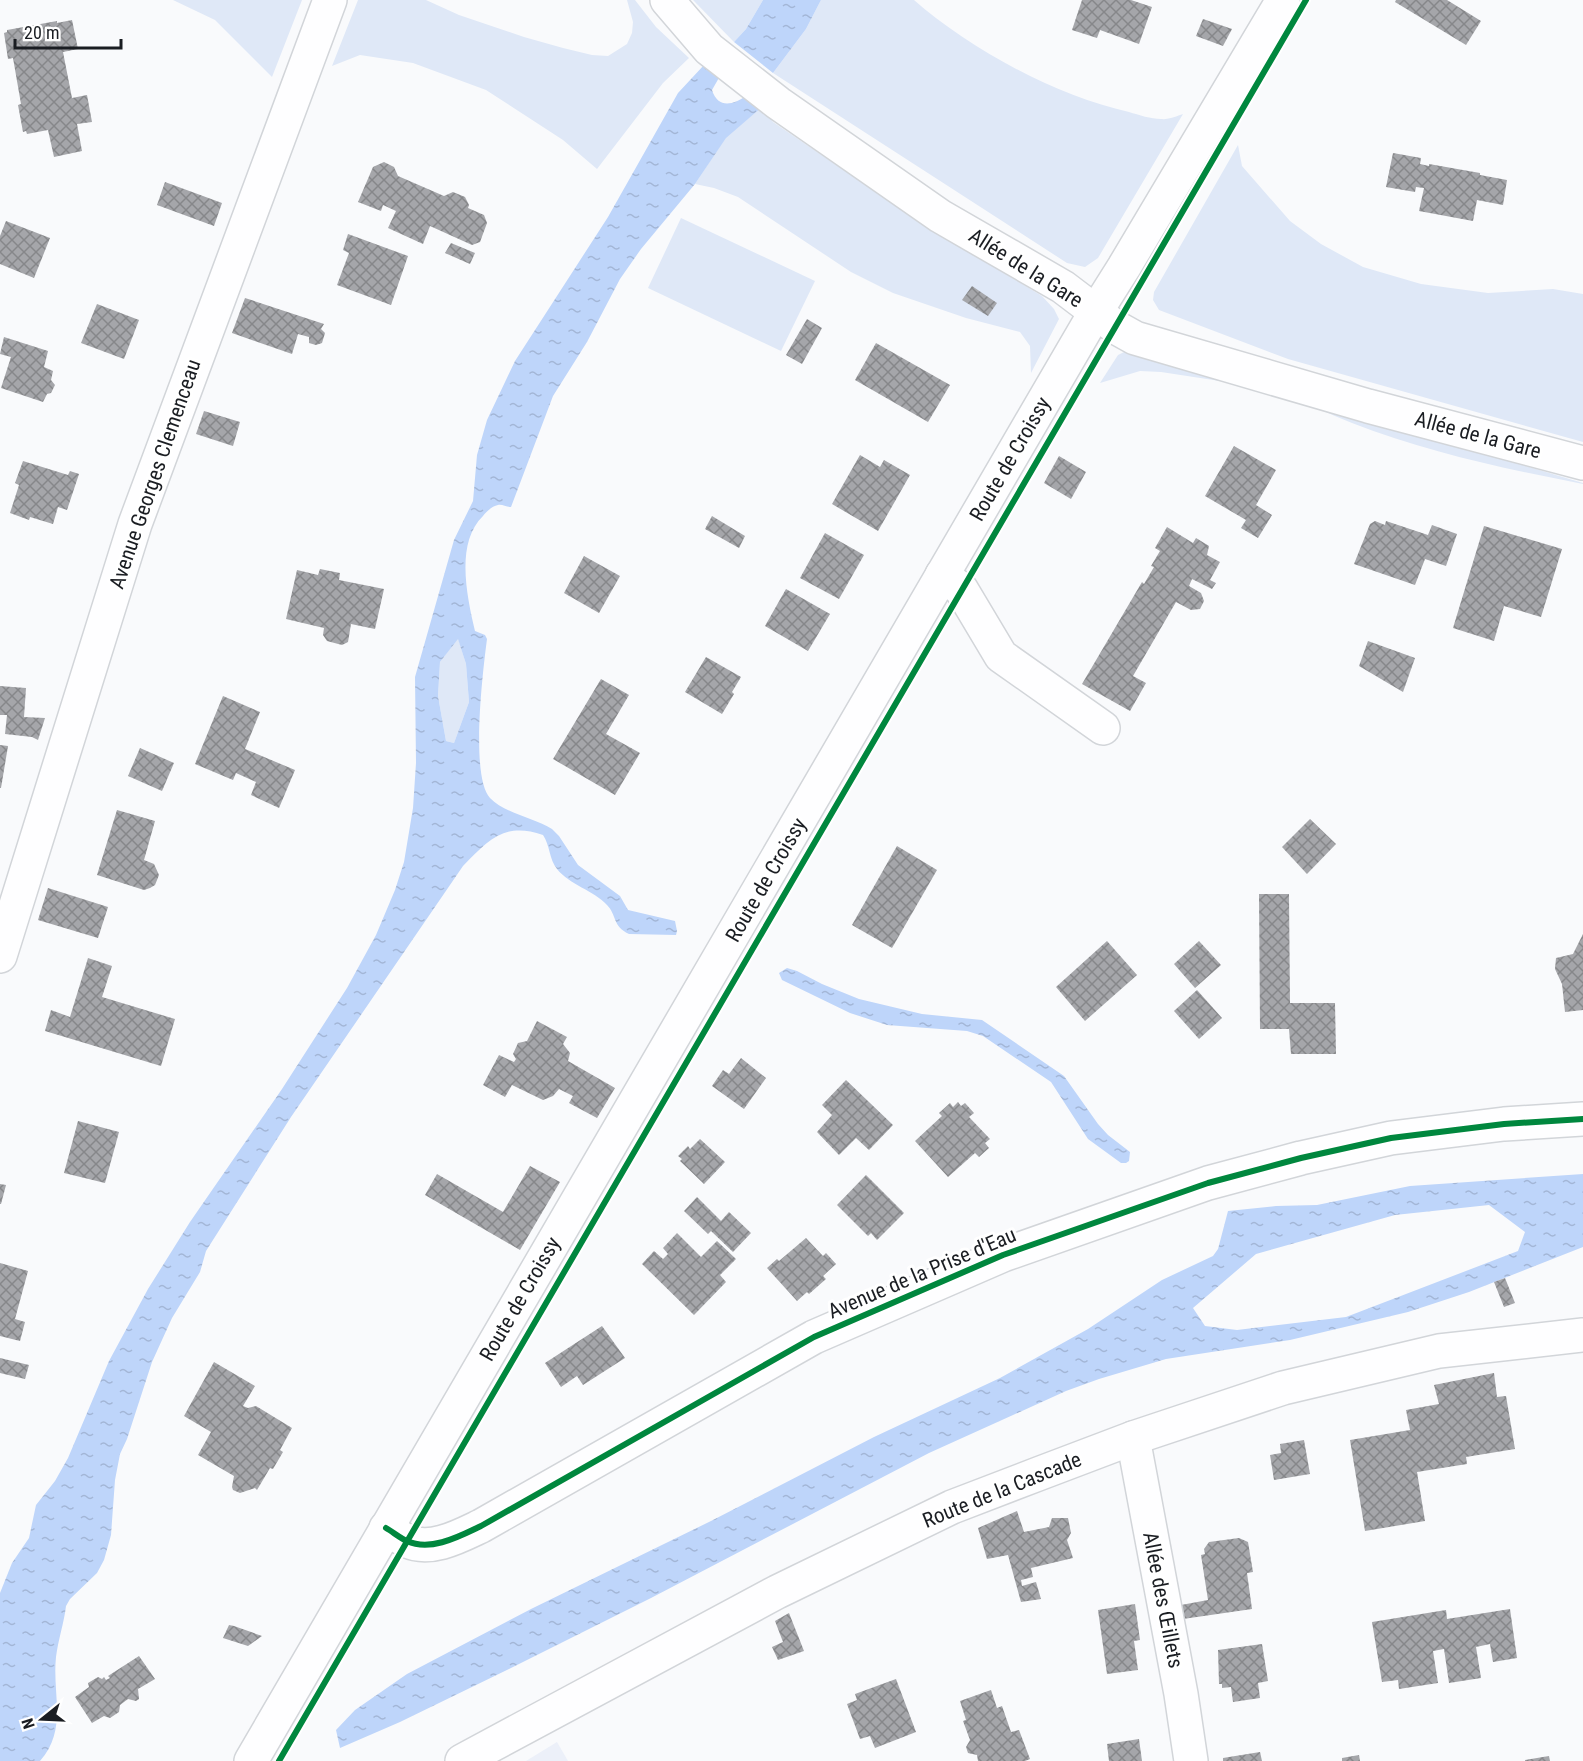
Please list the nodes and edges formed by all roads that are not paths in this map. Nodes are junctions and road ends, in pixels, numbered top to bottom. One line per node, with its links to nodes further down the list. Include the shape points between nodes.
1 (330, 0): 8 (street, Avenue Georges Clemenceau, via 135,524)
2 (667, 0): 4 (street, Allée de la Gare, via 709,48 778,103 940,216 1063,287)
3 (1283, 0): 4 (street, Route de Croissy)
4 (1095, 313): 5 (street, Allée de la Gare, via 1135,338); 6 (street, Route de Croissy)
5 (1583, 463)
6 (942, 575): 7 (street, via 961,589 1001,656); 12 (street, Route de Croissy)
7 (1103, 728)
8 (0, 956)
9 (1583, 1119): 12 (street, Avenue de la Prise d'Eau, via 1391,1138 1208,1183 1003,1255 814,1337 457,1537 414,1543)
10 (1583, 1335): 11 (street, Route de la Cascade, via 1439,1351 1283,1388)
11 (1133, 1438): 14 (street, Route de la Cascade, via 941,1512 777,1592); 15 (street, Allée des Œillets)
12 (386, 1528): 13 (street, Route de Croissy)
13 (251, 1761)
14 (462, 1761)
15 (1191, 1761)

